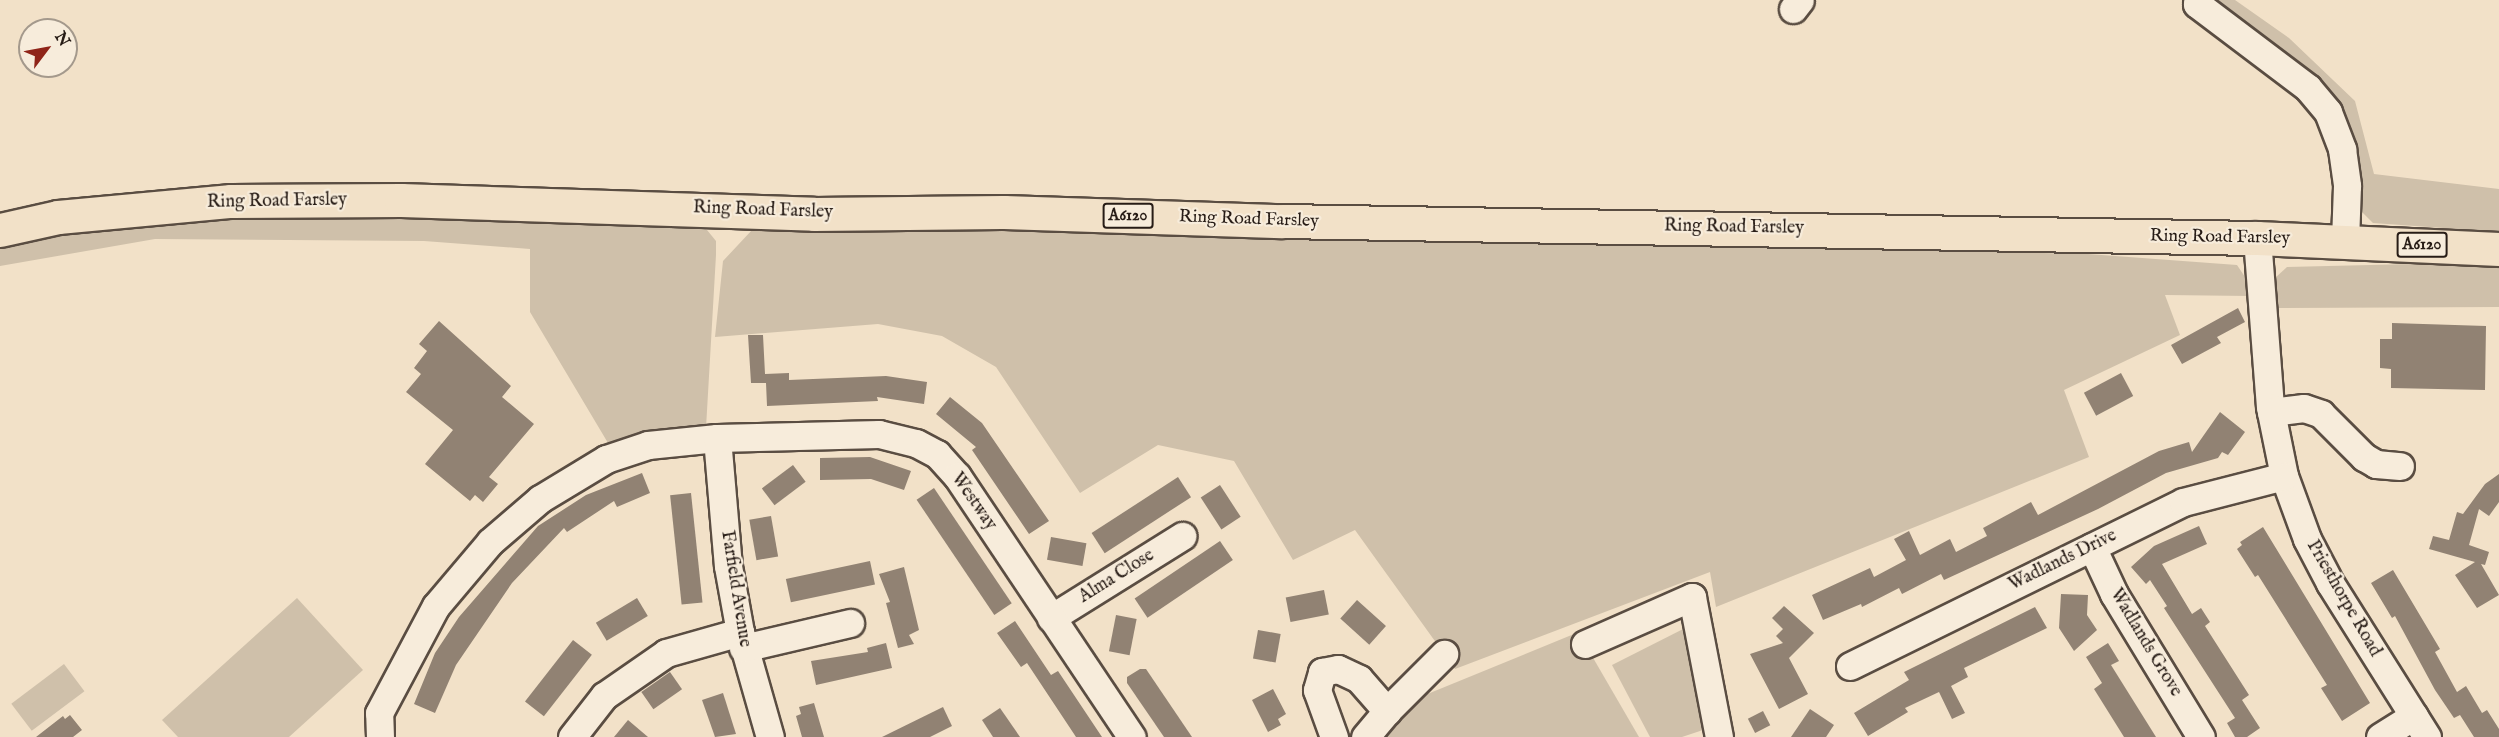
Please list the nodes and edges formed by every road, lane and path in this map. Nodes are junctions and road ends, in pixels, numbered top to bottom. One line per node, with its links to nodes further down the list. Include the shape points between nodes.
1 (2199, 2): 4 (street, via 2308,88 2328,112 2342,149 2348,186)
2 (0, 230): 3 (highway, Ring Road Farsley / A6120, via 58,217 231,201 401,200 814,214 1004,212 1282,222)
3 (2257, 238): 4 (highway, Ring Road Farsley / A6120); 6 (street, Priesthorpe Road)
4 (2345, 241): 5 (highway, Ring Road Farsley / A6120)
5 (2499, 249)
6 (2271, 412): 8 (street, via 2304,408 2320,414 2364,457 2376,464); 9 (street, Priesthorpe Road)
7 (717, 438): 12 (street, Westway, via 879,434 916,443 937,454 957,476); 14 (street, Farfield Avenue, via 728,566); 19 (street, Westway, via 648,445 606,459 540,499 490,542 436,606)
8 (2400, 466)
9 (2284, 476): 11 (street, Wadlands Drive, via 2183,502); 20 (street, Priesthorpe Road, via 2307,538 2330,584)
10 (1182, 536): 12 (street, Alma Close)
11 (2092, 547): 17 (street, Wadlands Drive); 28 (street, Wadlands Grove, via 2114,594)
12 (1051, 618): 24 (street, Westway)
13 (850, 622): 14 (street)
14 (742, 640): 22 (street, via 666,653 604,696); 23 (street, Farfield Avenue)
15 (1585, 644): 27 (street, via 1692,597)
16 (1444, 654): 18 (street)
17 (1850, 666)
18 (1387, 711): 25 (street, via 1359,680 1338,669 1322,672 1317,690); 26 (street)
19 (380, 725): 21 (street, Westway)
20 (2420, 727): 29 (street)
21 (361, 737)
22 (572, 737)
23 (770, 737)
24 (1132, 737)
25 (1334, 737)
26 (1365, 737)
27 (1719, 737)
28 (2201, 737)
29 (2380, 737)

